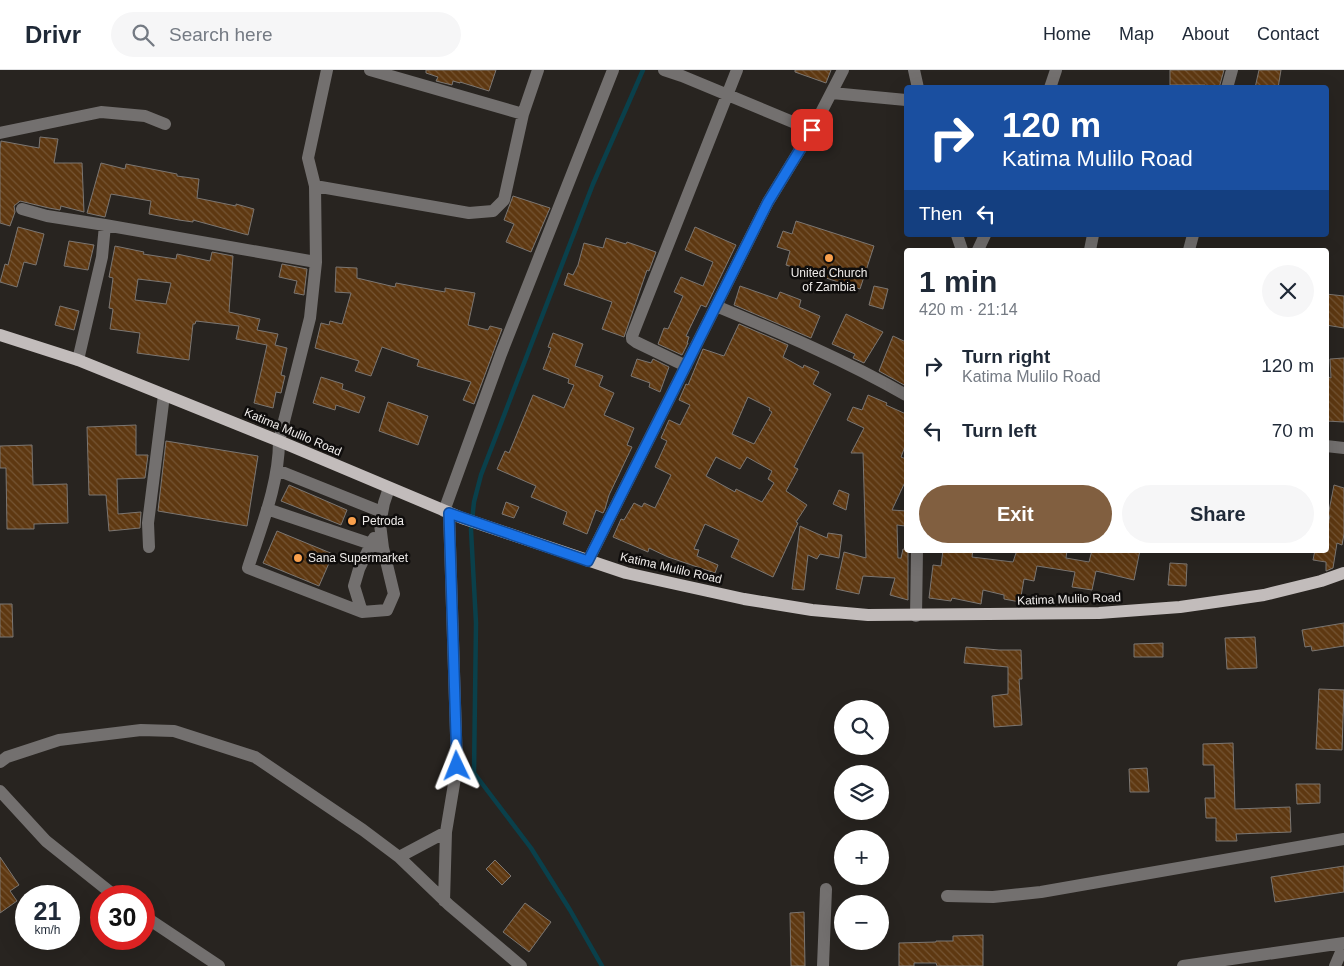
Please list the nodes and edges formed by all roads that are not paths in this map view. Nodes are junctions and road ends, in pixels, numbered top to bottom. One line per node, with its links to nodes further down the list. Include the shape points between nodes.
1 (327, 70): 22 (street, via 308,158)
2 (370, 70): 18 (street)
3 (538, 70): 18 (street)
4 (613, 70): 38 (street, via 501,354)
5 (664, 70): 11 (street)
6 (736, 70): 16 (street)
7 (843, 70): 15 (street)
8 (914, 70): 12 (street)
9 (1056, 70): 13 (street)
10 (1232, 70): 14 (street)
11 (683, 73): 16 (street)
12 (917, 85)
13 (1051, 85)
14 (1229, 85)
15 (832, 92): 17 (street); 20 (street)
16 (726, 96): 20 (street); 29 (street, via 632,336 632,340)
17 (904, 100)
18 (523, 114): 22 (street, via 504,200 493,211 469,213)
19 (165, 124): 21 (street, via 145,116 101,112)
20 (812, 130): 26 (street, via 768,202)
21 (0, 133)
22 (315, 186): 25 (street)
23 (22, 209): 24 (street)
24 (105, 225): 25 (street); 28 (street, via 102,257)
25 (316, 262): 32 (street, via 310,318)
26 (716, 306): 29 (street); 31 (street, via 795,338)
27 (0, 335): 28 (main road, Katima Mulilo Road)
28 (78, 360): 30 (main road, Katima Mulilo Road)
29 (686, 366): 43 (street)
30 (164, 394): 32 (main road, Katima Mulilo Road); 41 (street, via 148,523)
31 (904, 394)
32 (279, 441): 35 (street); 36 (main road, Katima Mulilo Road)
33 (1329, 446): 34 (street)
34 (1344, 448)
35 (277, 470): 37 (street); 39 (street)
36 (389, 488): 38 (main road, Katima Mulilo Road); 39 (street)
37 (267, 508): 40 (street); 45 (street, via 248,568)
38 (447, 512): 43 (main road, Katima Mulilo Road); 49 (street, via 457,766)
39 (381, 518): 40 (street)
40 (377, 546): 45 (street, via 360,569 354,586); 45 (street, via 394,594 387,610)
41 (149, 547)
42 (917, 553): 46 (street)
43 (588, 561): 46 (main road, Katima Mulilo Road, via 626,573 744,599 812,610)
44 (1344, 573): 46 (main road, Katima Mulilo Road, via 1264,595 1180,607 1099,613)
45 (362, 612)
46 (916, 616)
47 (0, 762): 51 (street, via 59,740 141,730 174,731 255,757)
48 (0, 791): 52 (street, via 46,841)
49 (446, 832): 51 (street); 55 (street)
50 (1344, 839): 54 (street, via 1041,892 993,897)
51 (399, 857): 55 (street)
52 (101, 885)
53 (826, 889): 60 (street)
54 (947, 896)
55 (444, 901): 59 (street)
56 (155, 923): 58 (street)
57 (1344, 944): 61 (street); 62 (street)
58 (219, 966)
59 (521, 966)
60 (823, 966)
61 (1183, 966)
62 (1335, 966)

